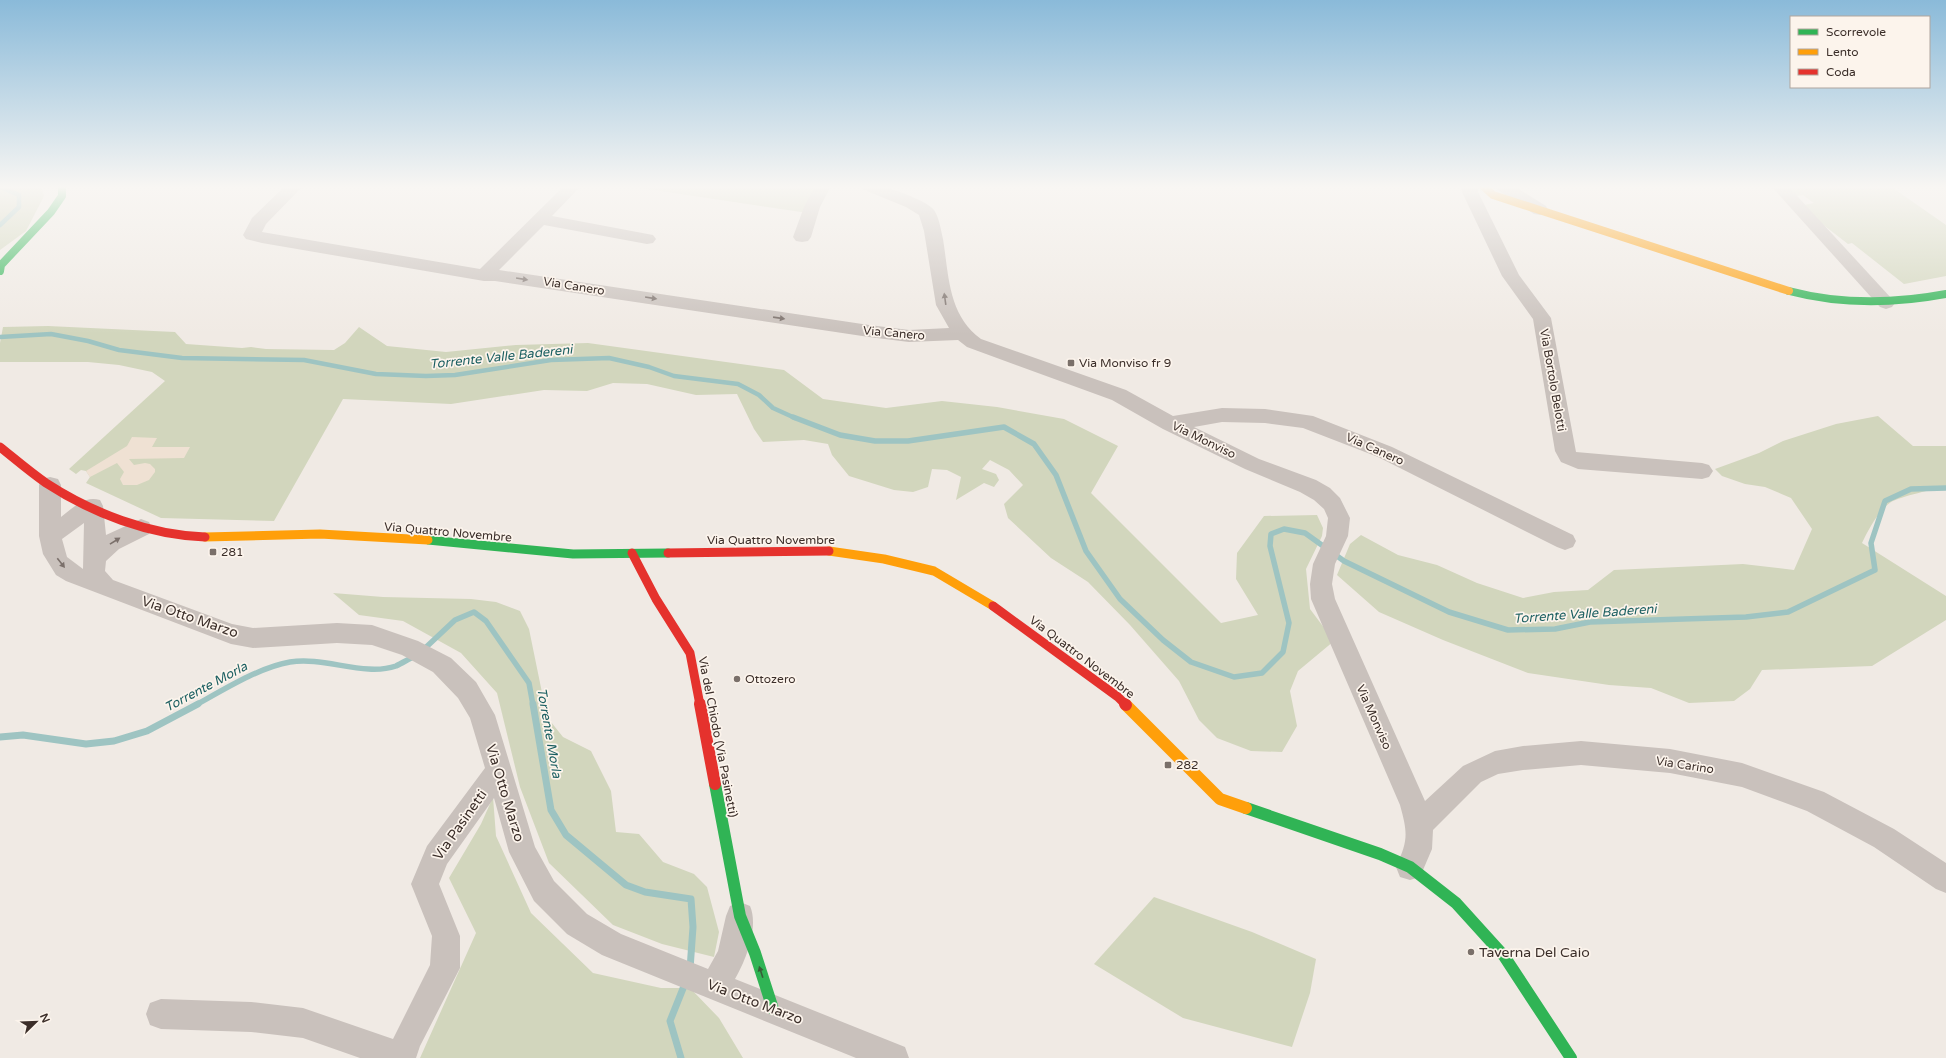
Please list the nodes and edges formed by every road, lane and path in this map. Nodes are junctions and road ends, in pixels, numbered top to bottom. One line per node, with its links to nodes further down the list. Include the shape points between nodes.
1 (29, 235): 10 (street, via 2,265)
2 (255, 235): 11 (street, Via Canero)
3 (524, 235): 11 (street)
4 (628, 235): 9 (street)
5 (933, 235): 14 (street, Via Monviso, one-way to 5, via 945,305)
6 (1491, 235): 17 (street, Via Bortolo Belotti, via 1511,276 1542,318 1568,457 1578,461)
7 (1619, 235): 13 (street, via 1796,292 1829,300)
8 (1824, 235): 13 (street)
9 (647, 239)
10 (0, 271)
11 (484, 275): 14 (street, Via Canero, one-way to 14, via 495,274 909,336)
12 (1946, 294): 13 (street, via 1916,301)
13 (1886, 303)
14 (962, 334): 15 (street, Via Monviso, via 974,343 1120,395)
15 (1170, 424): 22 (street, Via Canero, via 1222,415 1265,416 1306,421 1385,452); 27 (street, Via Monviso, via 1252,464 1308,486 1332,504 1339,518 1337,536 1324,564 1321,584 1323,600 1410,795)
16 (0, 447): 18 (street, Via Quattro Novembre)
17 (1702, 471)
18 (50, 485): 19 (street, Via Quattro Novembre); 21 (street, Via Otto Marzo)
19 (92, 506): 20 (street, Via Quattro Novembre); 21 (street); 24 (street, via 96,524)
20 (141, 528): 23 (street, Via Quattro Novembre, via 194,537 320,534 413,539 573,554); 24 (street, one-way to 20, via 111,543)
21 (50, 536): 25 (street, Via Otto Marzo, one-way to 25, via 60,564 74,575)
22 (1565, 541)
23 (632, 553): 28 (street, Via Quattro Novembre, via 832,551 884,559 934,571 987,601 1118,696 1220,799 1380,854); 30 (street, Via del Chiodo (Via Pasinetti), via 656,599 690,652)
24 (93, 559): 25 (street, via 94,573)
25 (105, 587): 26 (street, Via Otto Marzo, via 232,634 254,638 337,633 372,635 410,648 442,665 467,690 482,715)
26 (498, 772): 31 (street, Via Otto Marzo, via 523,852 544,891 577,924 612,945); 34 (street, Via Pasinetti, via 437,855 425,884 446,936 445,968)
27 (1420, 824): 28 (street, via 1418,855); 29 (street, Via Carino, via 1472,774 1495,763 1581,753 1670,761 1742,775 1815,801 1884,838)
28 (1410, 867): 36 (street, Via Quattro Novembre, via 1456,904 1504,956)
29 (1946, 879)
30 (740, 916): 31 (street, via 732,956); 32 (street, Via del Chiodo (Via Pasinetti), one-way to 30)
31 (712, 985): 32 (street, Via Otto Marzo)
32 (773, 1009): 35 (street, Via Otto Marzo)
33 (161, 1014): 34 (street, via 251,1017 303,1023)
34 (400, 1057)
35 (894, 1058)
36 (1571, 1058)

